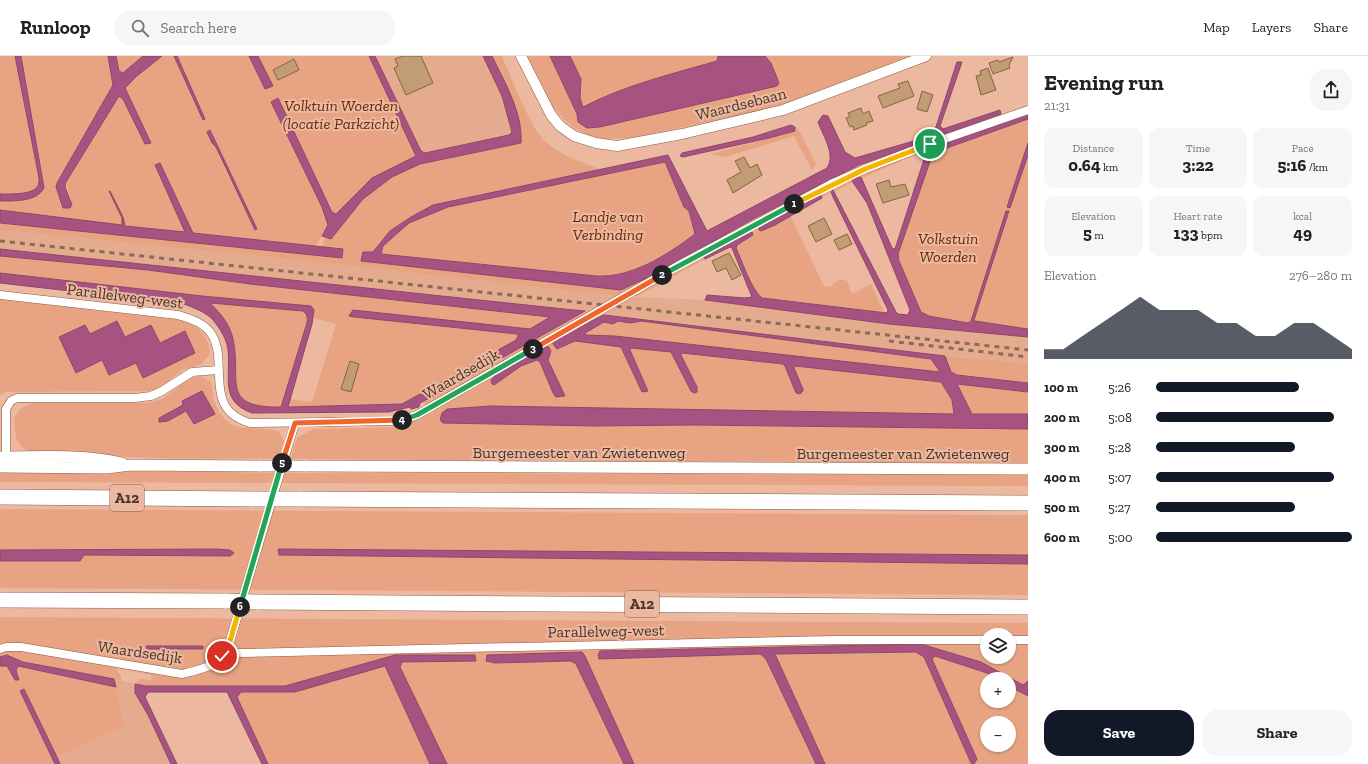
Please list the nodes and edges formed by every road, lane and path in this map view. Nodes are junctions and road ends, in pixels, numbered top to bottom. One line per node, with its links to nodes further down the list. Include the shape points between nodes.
1 (521, 56): 2 (street, Waardsebaan, via 551,115 560,126 574,136 617,146 682,134 783,110)
2 (926, 56)
3 (1028, 110): 6 (street, Waardsedijk, via 898,156 831,184 681,264 417,415 399,421)
4 (0, 295): 5 (street, Parallelweg-west, via 191,319 204,326 213,336)
5 (218, 370): 6 (street, Parallelweg-west, via 222,399 234,415 250,423); 7 (street, via 192,372 162,391 143,397 17,398 6,409)
6 (295, 423): 17 (street)
7 (3, 462): 8 (main road, Burgemeester van Zwietenweg, bridge, via 80,458 130,465)
8 (1028, 470)
9 (0, 497): 10 (highway, A12, bridge)
10 (1028, 503)
11 (0, 600): 12 (highway, A12, bridge)
12 (1028, 607)
13 (980, 640): 17 (street, Parallelweg-west, via 833,640)
14 (1016, 640): 15 (street)
15 (1028, 640)
16 (3, 648): 17 (street, Waardsedijk, via 21,646 182,674 208,668)
17 (226, 652)

